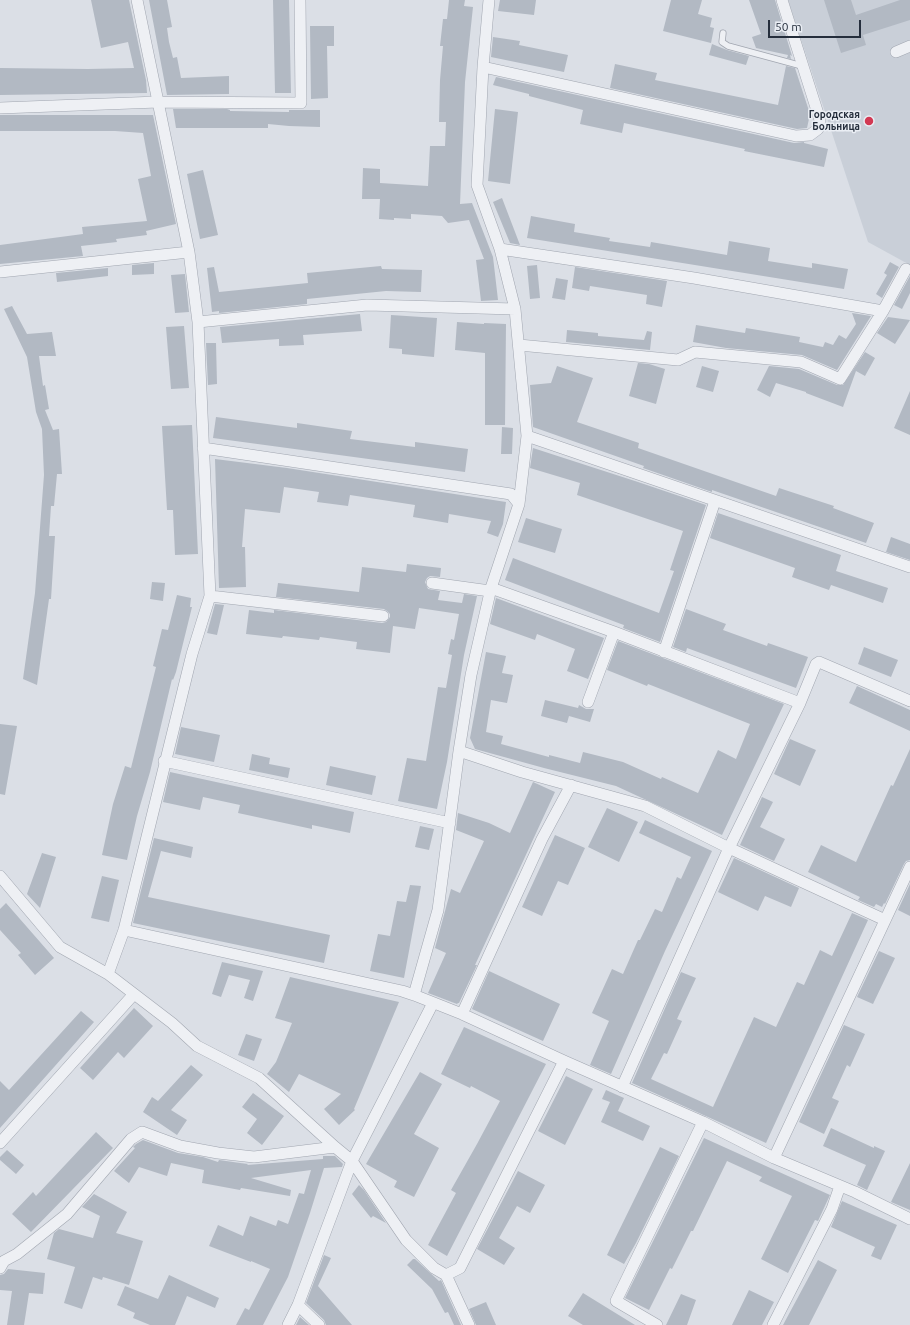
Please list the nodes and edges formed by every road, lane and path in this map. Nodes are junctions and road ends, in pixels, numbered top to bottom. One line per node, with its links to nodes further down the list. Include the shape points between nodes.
1 (137, 0): 10 (street)
2 (300, 0): 10 (street, via 301,103)
3 (489, 0): 9 (street)
4 (782, 0): 8 (street)
5 (724, 33): 8 (lane, via 722,42 728,46)
6 (910, 46): 7 (street)
7 (896, 52)
8 (803, 66): 9 (street, via 820,120 818,129 810,135 796,136)
9 (483, 67): 12 (street, via 477,185)
10 (158, 102): 11 (street); 13 (street)
11 (0, 108)
12 (500, 249): 16 (street); 17 (street, via 694,278)
13 (189, 252): 15 (street); 18 (street)
14 (906, 269): 17 (street)
15 (0, 272)
16 (515, 309): 18 (street, via 367,305); 19 (street)
17 (883, 311): 19 (street, via 840,379 801,362 695,352 678,360)
18 (198, 322): 21 (street)
19 (519, 345): 20 (street)
20 (527, 436): 22 (street); 23 (street)
21 (203, 448): 23 (street, via 510,494); 27 (street)
22 (716, 501): 24 (street); 30 (street)
23 (519, 504): 26 (street)
24 (910, 567)
25 (432, 583): 26 (street)
26 (491, 590): 29 (street); 34 (street, via 471,675)
27 (210, 596): 28 (street); 35 (street)
28 (383, 616)
29 (614, 632): 30 (street); 32 (street)
30 (664, 652): 33 (street)
31 (910, 701): 33 (street, via 819,662)
32 (588, 702)
33 (800, 703): 38 (street)
34 (459, 751): 36 (street); 37 (street)
35 (164, 761): 37 (street); 42 (street)
36 (571, 785): 38 (street, via 645,806); 47 (street, via 542,840)
37 (450, 823): 45 (street, via 438,910)
38 (729, 848): 41 (street); 49 (street)
39 (910, 867): 41 (street)
40 (0, 876): 43 (street, via 60,946)
41 (885, 920): 53 (street)
42 (124, 930): 43 (street); 45 (street)
43 (108, 974): 44 (street)
44 (134, 994): 51 (street); 52 (street, via 197,1046 259,1078)
45 (414, 995): 46 (street)
46 (433, 1003): 47 (street); 54 (street)
47 (462, 1014): 48 (street)
48 (564, 1061): 49 (street); 58 (street, via 460,1268)
49 (622, 1086): 50 (street)
50 (703, 1122): 53 (street); 63 (street, via 616,1301)
51 (0, 1143)
52 (335, 1147): 54 (street); 57 (street, via 254,1157 180,1146 142,1132 131,1139 68,1214 17,1254 4,1261)
53 (774, 1158): 55 (street)
54 (352, 1161): 58 (street, via 406,1240 434,1268); 59 (street)
55 (840, 1186): 56 (street); 64 (street, via 832,1210)
56 (910, 1219)
57 (0, 1268)
58 (446, 1275): 62 (street)
59 (298, 1305): 60 (street); 61 (street)
60 (288, 1325)
61 (319, 1325)
62 (469, 1325)
63 (657, 1325)
64 (773, 1325)

